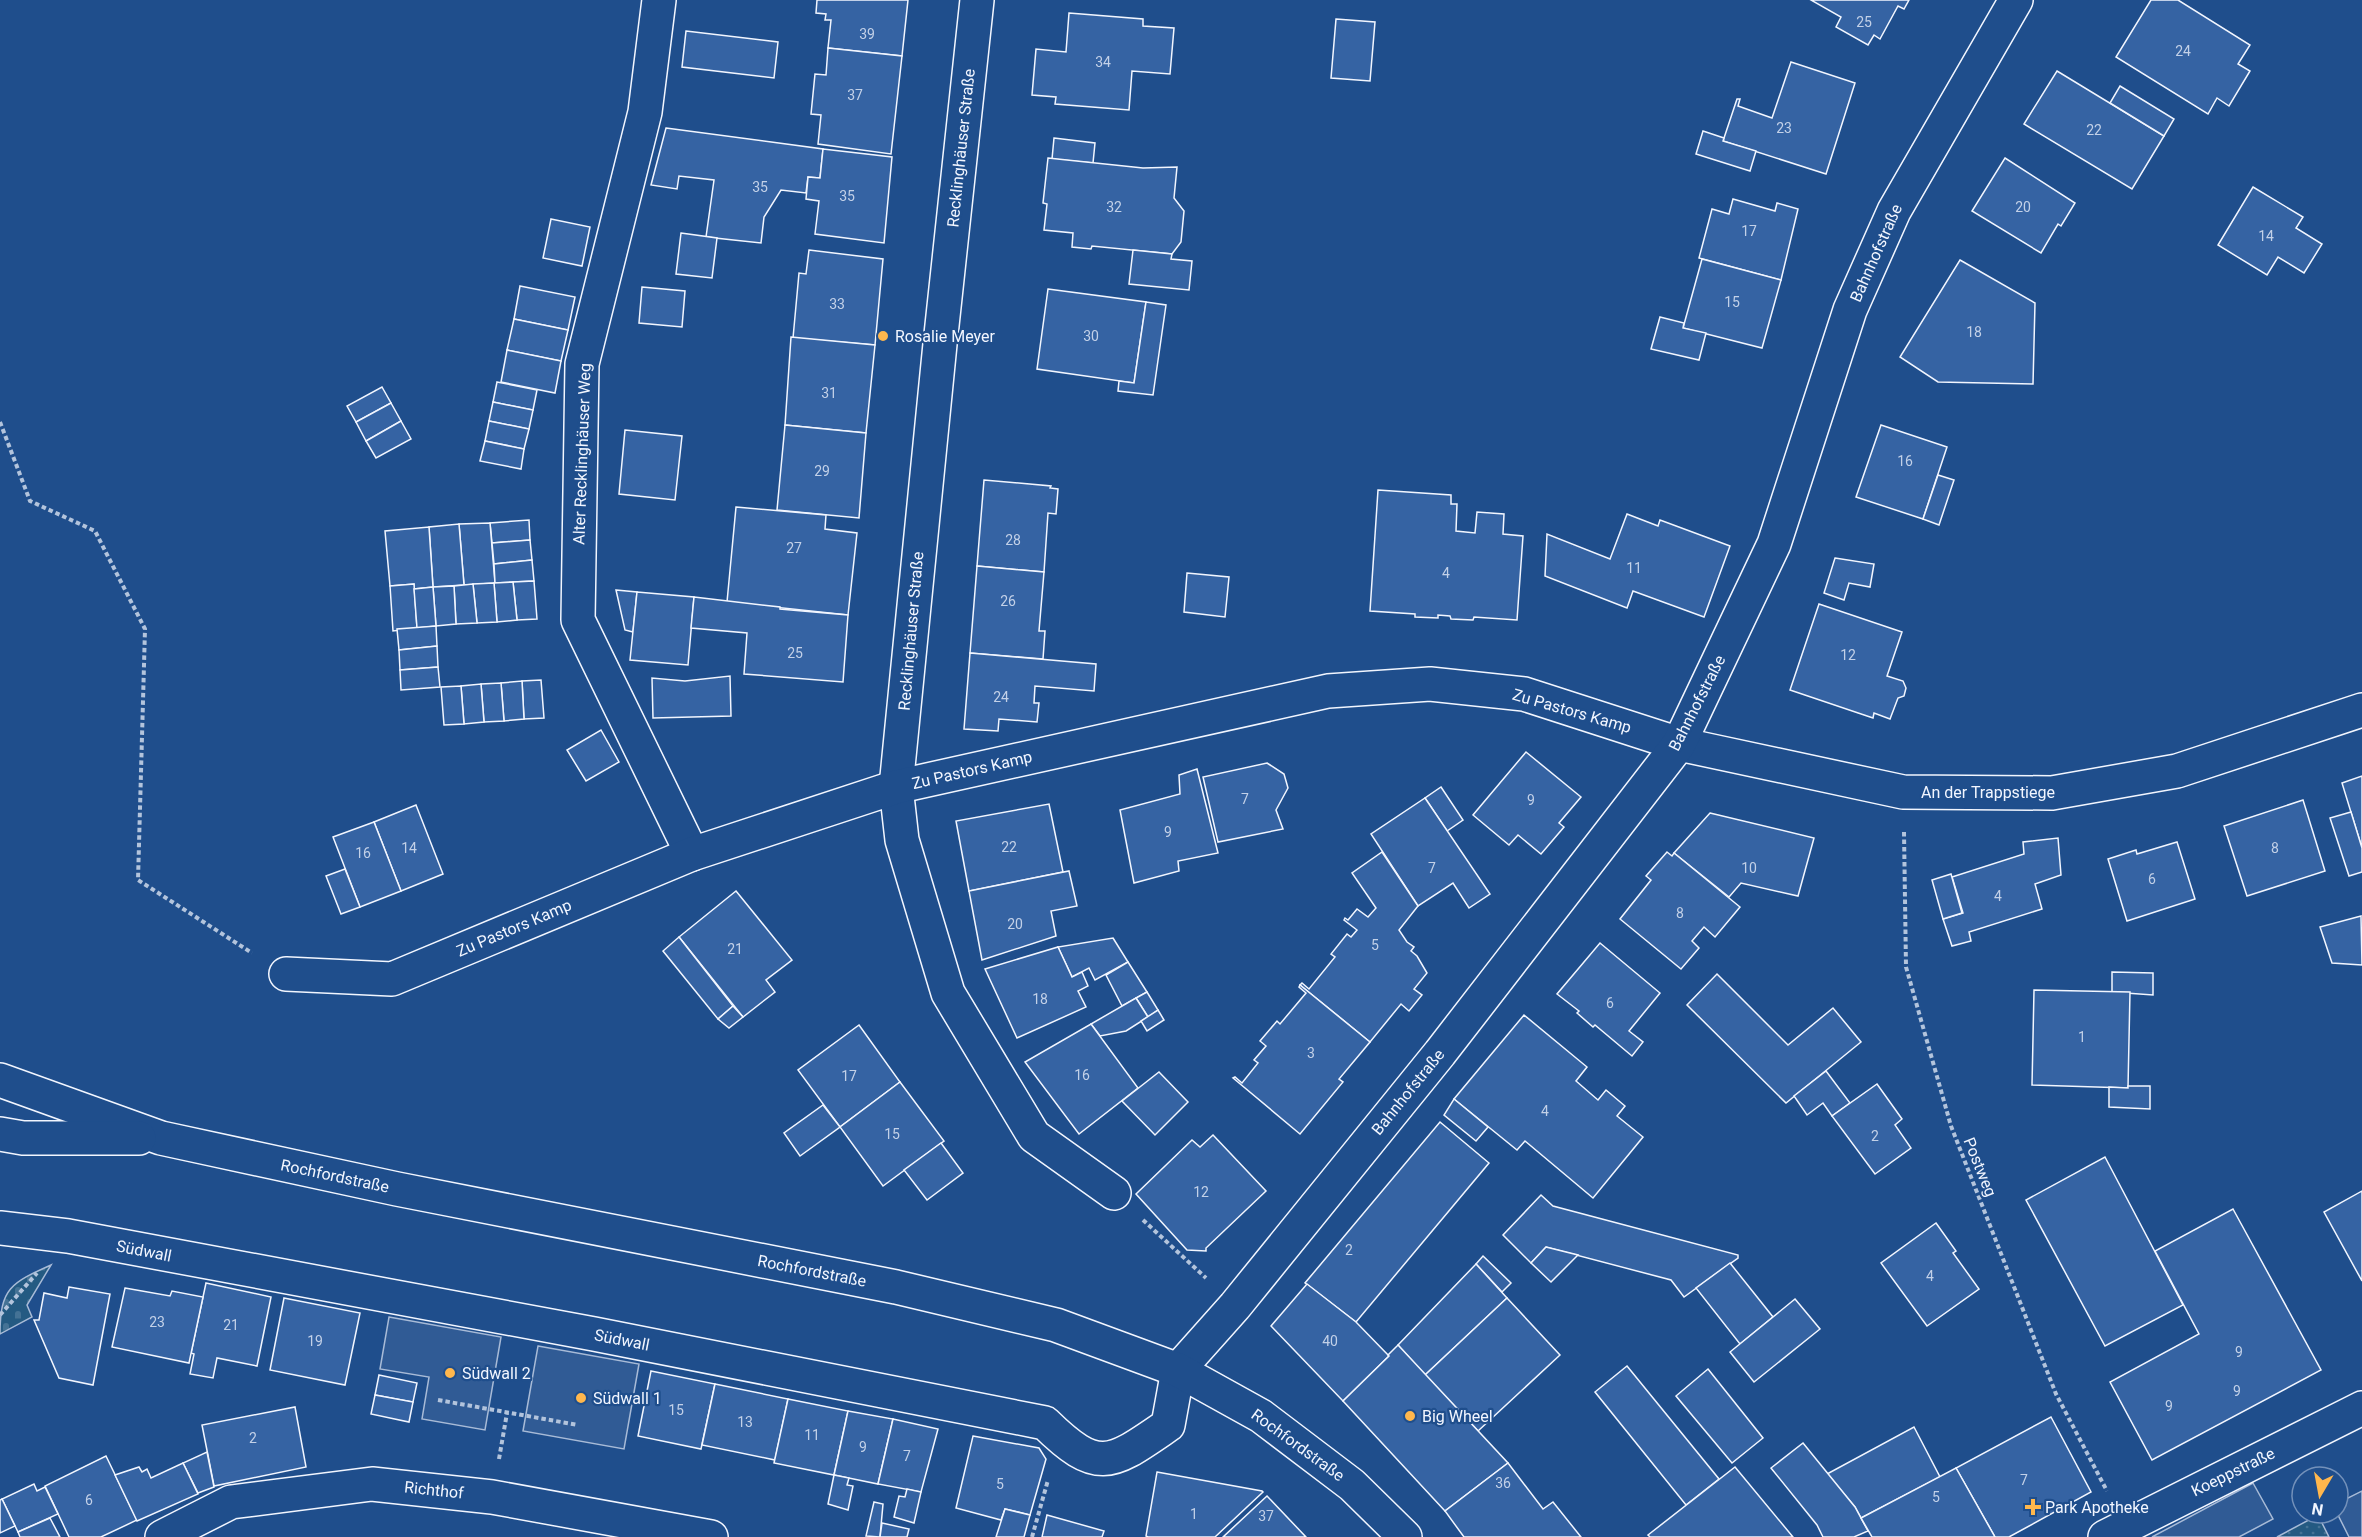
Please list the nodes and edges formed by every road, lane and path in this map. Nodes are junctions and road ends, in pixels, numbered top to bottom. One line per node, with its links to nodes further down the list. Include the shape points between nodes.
1 (659, 0): 9 (street, Alter Recklinghäuser Weg, via 645,112 582,364 578,620)
2 (977, 0): 7 (street, Recklinghäuser Straße)
3 (2016, 0): 6 (street, Bahnhofstraße, via 1894,211 1850,310 1774,544)
4 (0, 422): 10 (path, via 30,501 95,531 145,628 138,880)
5 (2362, 711): 8 (street, An der Trappstiege, via 2177,771 2052,793)
6 (1679, 744): 7 (street, Zu Pastors Kamp, via 1524,694 1430,684 1328,691); 8 (street, An der Trappstiege); 16 (street, Bahnhofstraße, via 1440,1053)
7 (896, 787): 9 (street, Zu Pastors Kamp); 14 (street, Recklinghäuser Straße, via 902,840 948,993 1034,1136)
8 (1903, 792): 22 (path, Postweg, via 1906,968 1951,1126 2056,1394)
9 (692, 854): 10 (street, Zu Pastors Kamp, via 392,979)
10 (286, 974)
11 (0, 1080): 13 (street, Rochfordstraße)
12 (8, 1136): 13 (street, Rochfordstraße)
13 (162, 1138): 17 (street, Rochfordstraße, via 408,1191 896,1287 1056,1324)
14 (1114, 1193): 16 (path)
15 (0, 1228): 21 (street, Südwall, via 68,1236 594,1334 1044,1423)
16 (1235, 1305): 17 (street, Bahnhofstraße)
17 (1178, 1371): 21 (street, Südwall, via 1168,1425 1139,1445 1114,1458 1092,1459); 26 (street, Rochfordstraße, via 1262,1416 1352,1485)
18 (438, 1400): 20 (path)
19 (2359, 1419): 22 (street, Koeppstraße)
20 (578, 1425)
21 (1060, 1438): 25 (path)
22 (2116, 1531)
23 (162, 1537): 24 (street, Richthof, via 231,1502 372,1484 492,1497)
24 (711, 1537)
25 (1032, 1537)
26 (1405, 1537)

